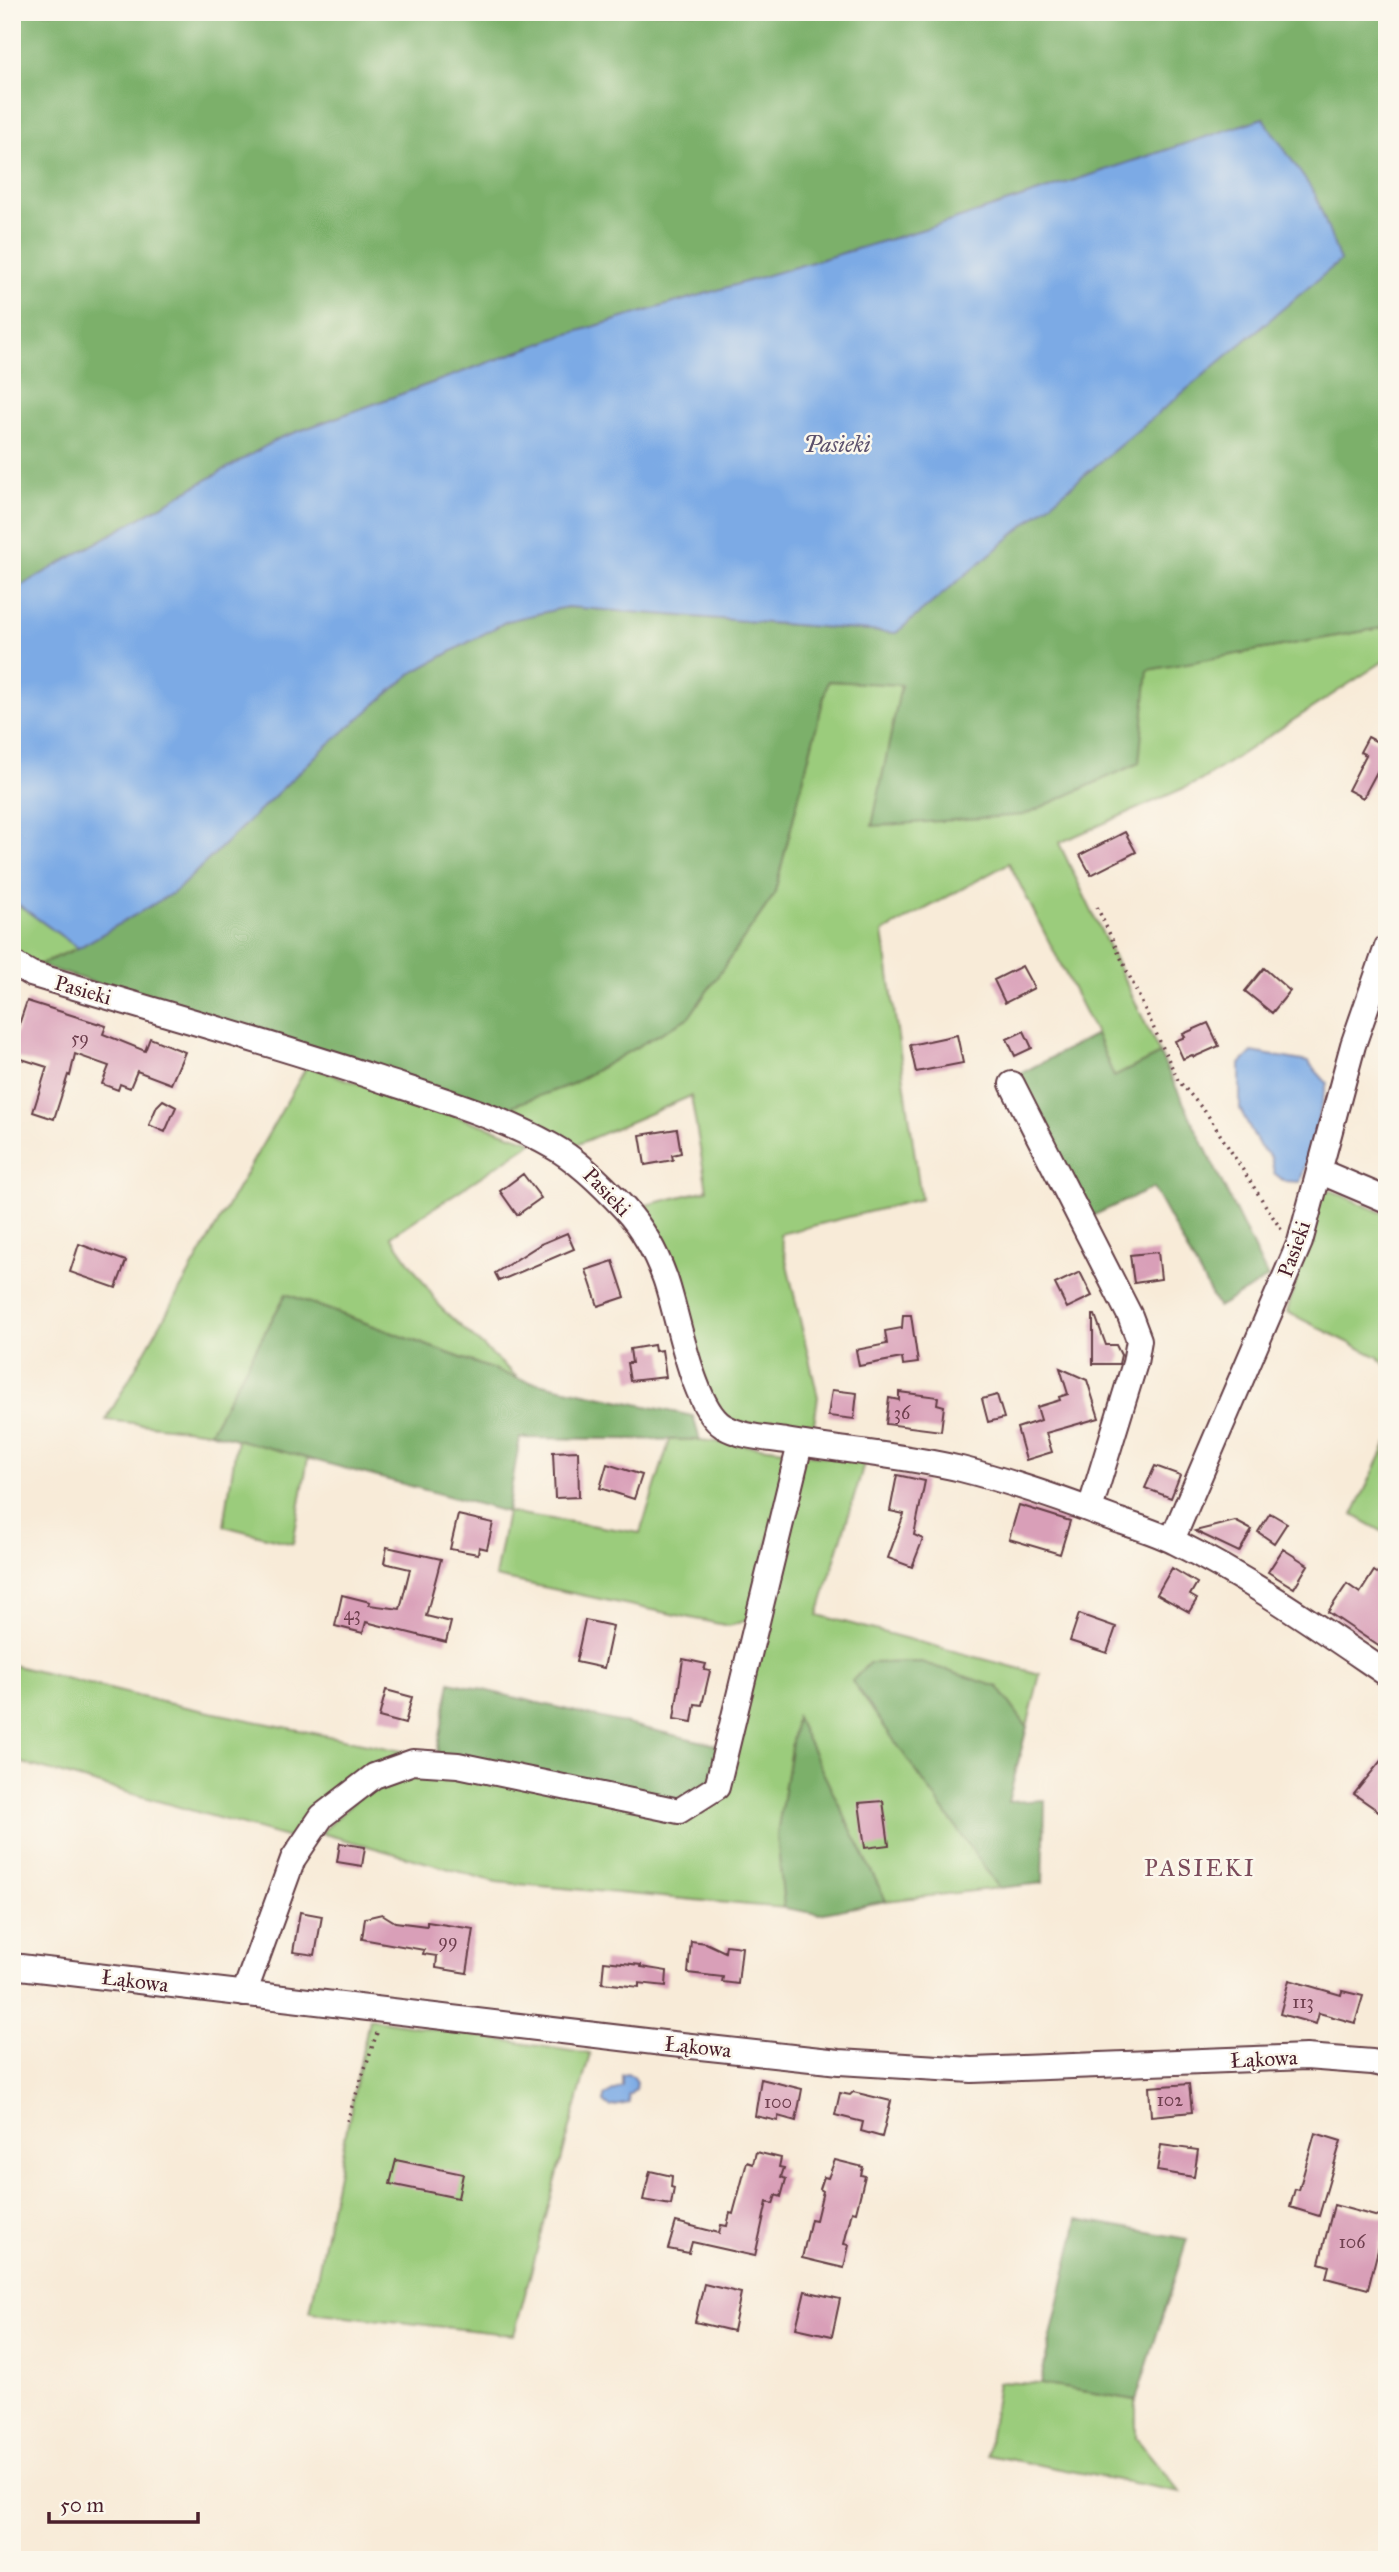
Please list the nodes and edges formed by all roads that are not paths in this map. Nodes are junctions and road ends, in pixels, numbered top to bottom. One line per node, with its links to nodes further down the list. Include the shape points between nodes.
1 (1387, 947): 4 (street, Pasieki, via 1353,1045)
2 (12, 963): 6 (street, Pasieki, via 32,975 456,1104 556,1148 624,1208 656,1254 700,1395 712,1416 725,1427 746,1434)
3 (1013, 1084): 7 (street, via 1139,1340)
4 (1319, 1171): 5 (street); 8 (street, Pasieki, via 1297,1248)
5 (1387, 1200)
6 (800, 1444): 7 (street, Pasieki, via 924,1460); 11 (street, via 717,1787 679,1811 458,1765 413,1762 374,1776 322,1816 293,1859)
7 (1090, 1509): 8 (street, Pasieki)
8 (1172, 1540): 9 (street, Pasieki, via 1299,1614)
9 (1387, 1674)
10 (12, 1966): 11 (street, Łąkowa)
11 (244, 1994): 12 (street, Łąkowa, via 838,2062 972,2070 1306,2057)
12 (1387, 2065)

